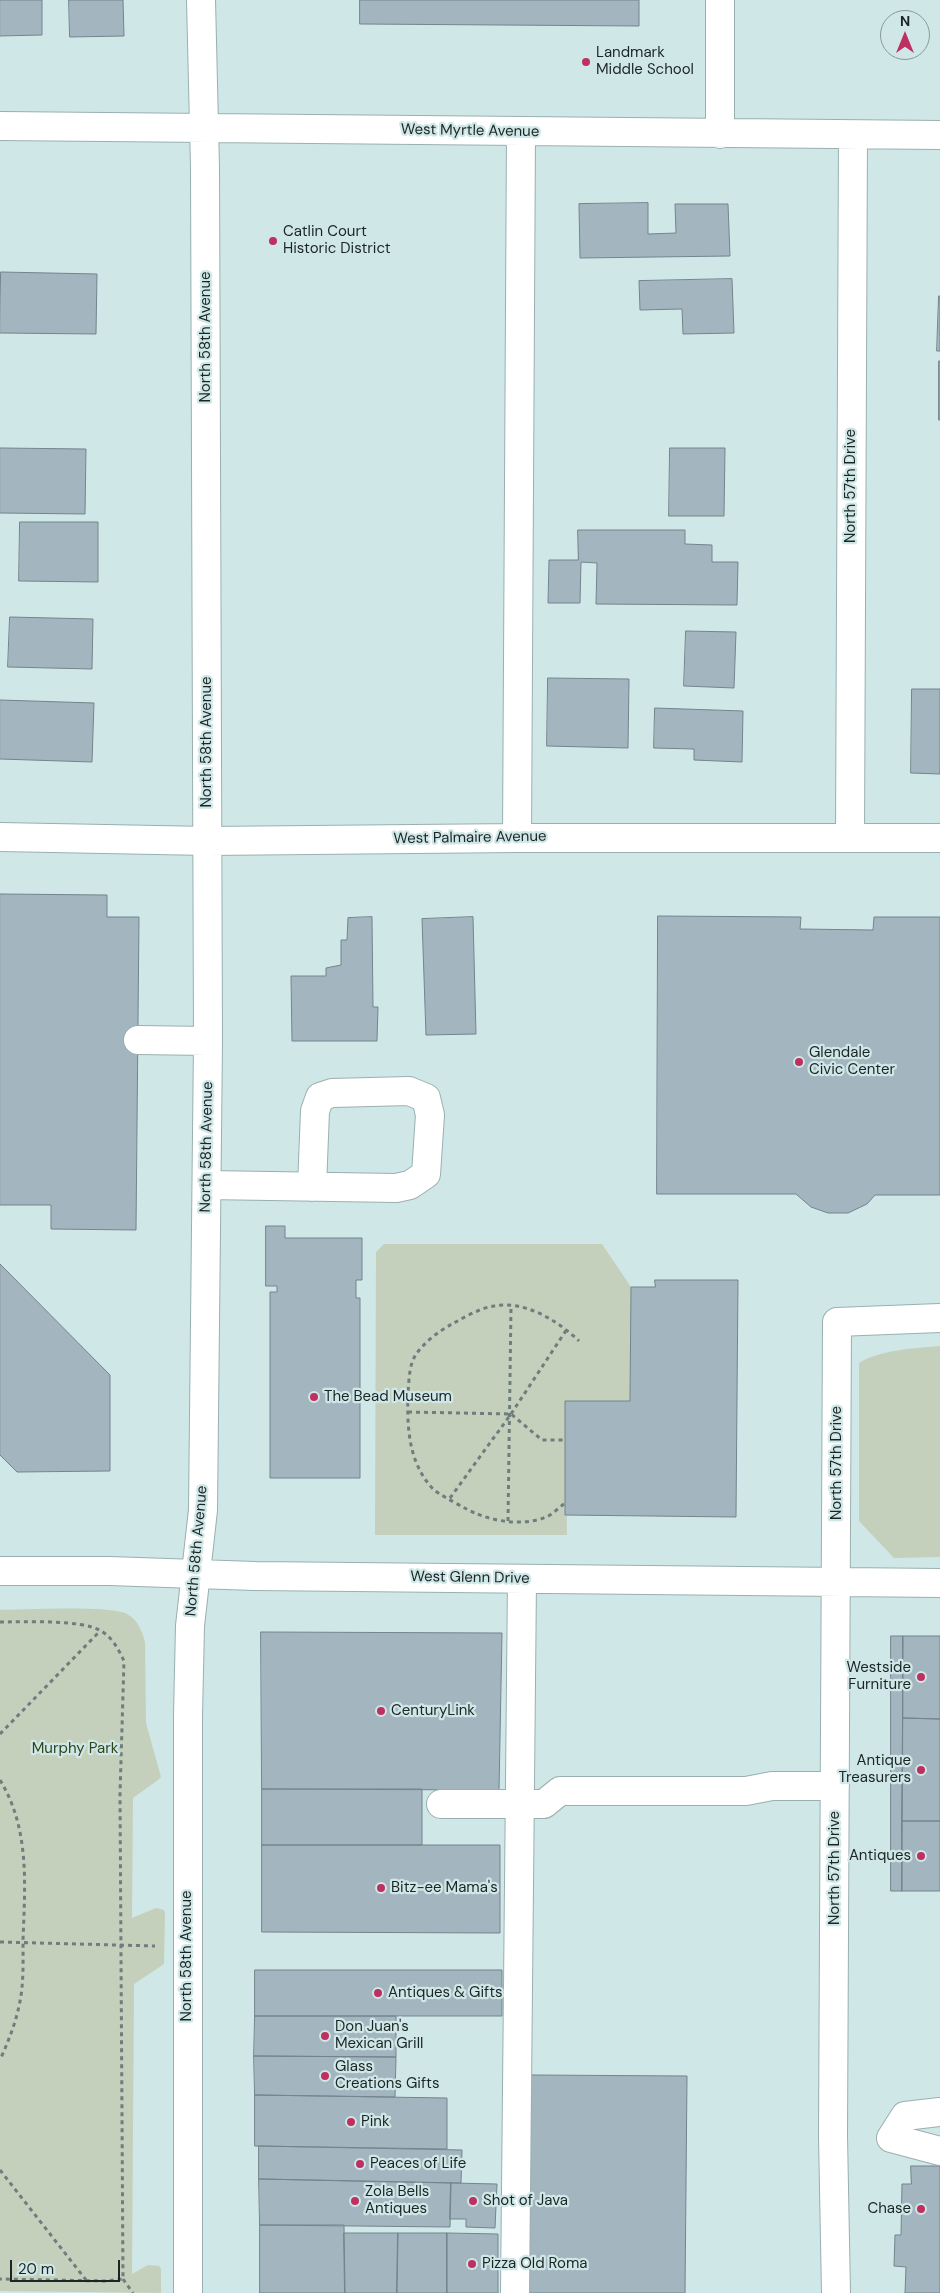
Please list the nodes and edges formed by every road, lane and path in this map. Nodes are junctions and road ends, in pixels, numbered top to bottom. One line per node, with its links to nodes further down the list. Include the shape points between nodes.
1 (201, 0): 4 (street, North 58th Avenue)
2 (720, 0): 6 (street)
3 (0, 126): 4 (street, West Myrtle Avenue)
4 (203, 129): 5 (street, West Myrtle Avenue); 13 (street, North 58th Avenue)
5 (521, 132): 6 (street, West Myrtle Avenue); 11 (street)
6 (720, 134): 7 (street, West Myrtle Avenue)
7 (853, 135): 8 (street, West Myrtle Avenue); 10 (street, North 57th Drive)
8 (940, 135)
9 (0, 837): 13 (street, West Palmaire Avenue)
10 (850, 837): 11 (street, West Palmaire Avenue); 12 (street, West Palmaire Avenue)
11 (517, 838): 13 (street, West Palmaire Avenue)
12 (940, 838)
13 (208, 841): 15 (street, North 58th Avenue)
14 (138, 1040): 15 (street)
15 (208, 1041): 16 (street, North 58th Avenue)
16 (207, 1185): 17 (street); 29 (street, North 58th Avenue, via 203,1510)
17 (312, 1187): 17 (street, via 396,1188 410,1185 426,1174 430,1116 426,1098 409,1091 332,1093 320,1097 315,1111)
18 (511, 1306): 20 (path, via 551,1318); 22 (path, via 494,1306 462,1318 427,1342 415,1356 409,1377); 23 (path)
19 (940, 1318): 31 (street, North 57th Drive, via 837,1322)
20 (567, 1329): 21 (path); 23 (path)
21 (579, 1340)
22 (408, 1412): 23 (path); 25 (path, via 408,1432 422,1474 434,1491)
23 (511, 1414): 24 (path, via 542,1440); 25 (path); 27 (path)
24 (564, 1440)
25 (450, 1498): 27 (path, via 482,1516)
26 (564, 1504): 27 (path, via 546,1517)
27 (508, 1521)
28 (0, 1570): 29 (street, West Glenn Drive)
29 (196, 1574): 30 (street, West Glenn Drive); 54 (street, North 58th Avenue, via 190,1634 188,1715)
30 (522, 1579): 31 (street, West Glenn Drive); 39 (street)
31 (837, 1582): 32 (street, West Glenn Drive); 37 (street, North 57th Drive)
32 (940, 1582)
33 (0, 1622): 34 (path, via 78,1624)
34 (100, 1631): 35 (path); 42 (path, via 117,1646 124,1661 120,1794)
35 (0, 1734)
36 (0, 1780): 41 (path, via 17,1816 23,1846 26,1873)
37 (835, 1786): 39 (street, via 772,1786 746,1791 560,1791 544,1804); 56 (street, North 57th Drive, via 833,2136)
38 (441, 1804): 39 (street)
39 (520, 1804): 55 (street)
40 (0, 1942): 41 (path)
41 (23, 1943): 42 (path); 44 (path, via 20,2004 11,2037)
42 (122, 1945): 43 (path); 51 (path)
43 (161, 1946)
44 (0, 2060)
45 (940, 2112): 47 (street, via 905,2116)
46 (940, 2131): 47 (street, via 929,2130)
47 (891, 2138): 48 (street)
48 (940, 2151)
49 (0, 2170): 52 (path)
50 (0, 2279): 52 (path)
51 (122, 2279): 52 (path); 53 (path)
52 (86, 2281)
53 (133, 2293)
54 (188, 2293)
55 (515, 2293)
56 (836, 2293)

